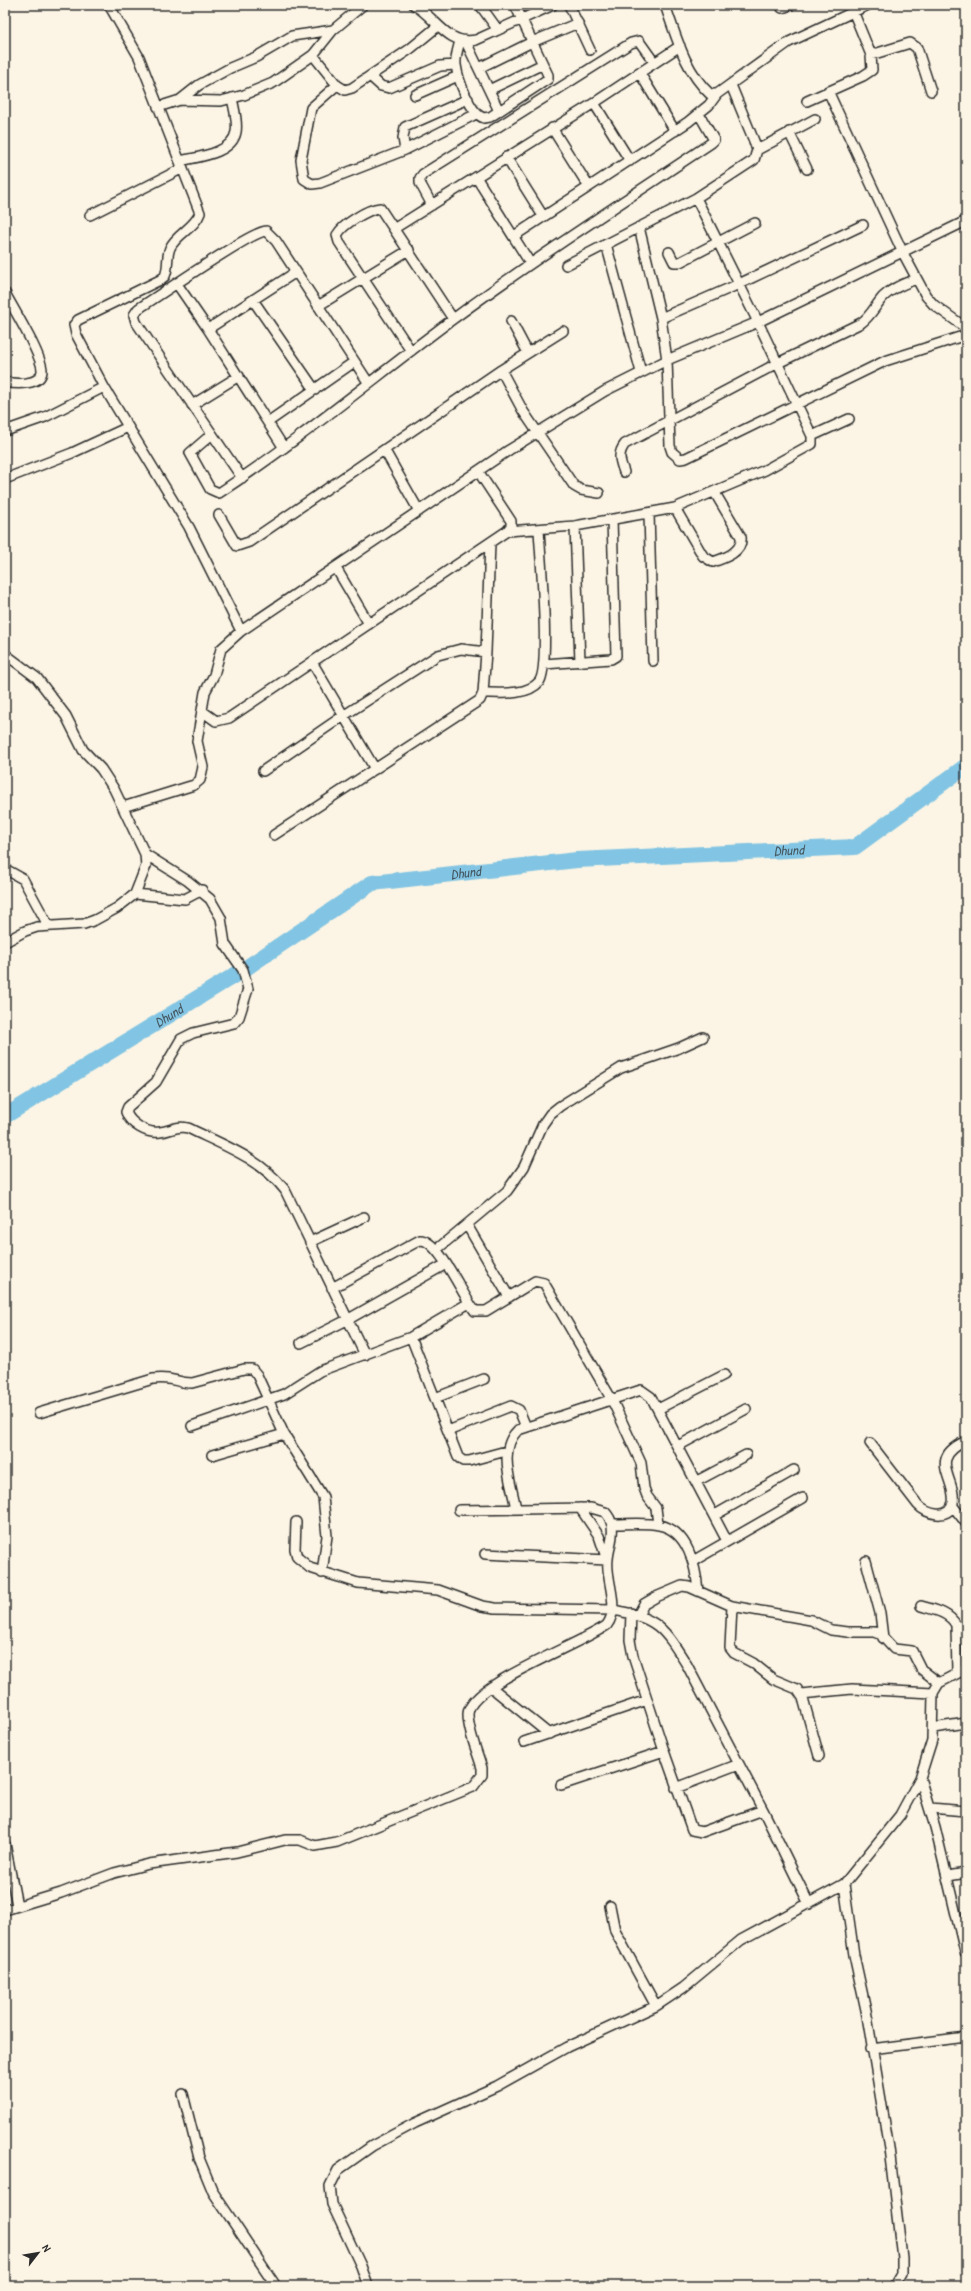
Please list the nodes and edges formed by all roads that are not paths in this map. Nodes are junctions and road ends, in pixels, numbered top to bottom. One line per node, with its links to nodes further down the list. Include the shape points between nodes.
1 (109, 5): 41 (street, via 139,58)
2 (363, 5): 14 (street)
3 (414, 5): 13 (street)
4 (480, 5): 15 (street)
5 (515, 5): 11 (street)
6 (553, 5): 11 (street)
7 (568, 5): 12 (street)
8 (665, 5): 18 (street)
9 (868, 5): 10 (street)
10 (854, 11): 21 (street); 30 (street, via 789,42)
11 (521, 20): 15 (street); 17 (street)
12 (578, 23): 17 (street); 19 (street)
13 (438, 26): 16 (street); 28 (street)
14 (333, 30): 20 (street); 38 (street, via 292,36 199,85)
15 (498, 30): 16 (street)
16 (463, 41): 24 (street); 25 (street)
17 (532, 42): 23 (street); 25 (street)
18 (680, 46): 22 (street); 34 (street, via 690,69 702,86 710,94)
19 (590, 50)
20 (313, 56): 29 (street); 36 (street, via 273,83)
21 (871, 56): 32 (street, via 910,43 914,45); 33 (street, via 873,64 869,73)
22 (654, 62): 26 (street); 58 (street, via 638,41 631,43 423,174 420,183)
23 (543, 64): 31 (street); 42 (street, via 548,79)
24 (456, 65): 27 (street); 28 (street, via 445,64 389,88 381,86)
25 (479, 68): 31 (street)
26 (639, 72): 40 (street); 47 (street)
27 (458, 76): 35 (street); 37 (street)
28 (371, 77): 29 (street, via 345,90)
29 (337, 85): 49 (street, via 311,108 301,165 307,182 320,183)
30 (731, 85): 34 (street); 50 (street)
31 (489, 90): 42 (street)
32 (931, 90)
33 (828, 91): 39 (street); 71 (street)
34 (717, 94): 44 (street)
35 (415, 95)
36 (232, 98): 38 (street, via 207,102); 53 (street, via 236,124 236,134 232,142 216,152)
37 (468, 99): 43 (street); 49 (street, via 405,128)
38 (180, 100): 41 (street)
39 (807, 101)
40 (594, 103): 46 (street); 52 (street)
41 (158, 107): 53 (street)
42 (499, 111): 43 (street, via 484,118)
43 (476, 114): 49 (street)
44 (699, 114): 47 (street); 72 (street, via 713,135 714,140 711,143)
45 (815, 119): 48 (street)
46 (552, 128): 51 (street); 56 (street)
47 (675, 131): 52 (street)
48 (789, 132): 50 (street); 54 (street)
49 (405, 150)
50 (757, 150): 57 (street, via 750,164)
51 (506, 157): 55 (street); 60 (street)
52 (630, 161): 56 (street)
53 (182, 164): 59 (street); 100 (street, via 200,214 169,249 165,276 85,315 74,325 76,334)
54 (807, 169)
55 (476, 177): 58 (street); 66 (street)
56 (589, 187): 60 (street)
57 (696, 198): 64 (street); 67 (street)
58 (432, 205): 65 (street)
59 (90, 215)
60 (543, 216): 66 (street)
61 (966, 221): 71 (street)
62 (756, 223): 67 (street)
63 (863, 225): 78 (street)
64 (639, 226): 68 (street); 82 (street)
65 (395, 228): 69 (street); 75 (street, via 380,208 340,229 337,235 339,242)
66 (514, 236): 72 (street)
67 (718, 242): 70 (street, via 680,262 674,262); 78 (street)
68 (606, 244): 73 (street); 96 (street)
69 (410, 250): 75 (street); 83 (street)
70 (669, 252)
71 (903, 253): 76 (street); 85 (street)
72 (530, 263): 83 (street)
73 (566, 265)
74 (296, 272): 77 (street, via 271,235 262,231); 80 (street); 81 (street)
75 (363, 278): 81 (street); 90 (street)
76 (916, 279): 86 (street, via 934,305); 94 (street, via 882,298 870,317 861,323)
77 (177, 284): 87 (street); 103 (street, via 138,309 134,315 136,322)
78 (739, 284): 82 (street); 85 (street)
79 (5, 293): 98 (street, via 38,355 42,371 41,375 31,382)
80 (253, 300): 87 (street); 101 (street)
81 (318, 306): 93 (street)
82 (661, 318): 92 (street)
83 (453, 319): 90 (street)
84 (511, 321): 91 (street)
85 (758, 322): 92 (street); 94 (street)
86 (966, 328)
87 (208, 329): 97 (street)
88 (564, 330): 91 (street)
89 (966, 335): 102 (street, via 885,361)
90 (411, 351): 99 (street)
91 (528, 352): 95 (street)
92 (667, 360): 96 (street); 105 (street)
93 (354, 362): 99 (street); 101 (street)
94 (778, 363): 102 (street); 105 (street)
95 (502, 370): 109 (street, via 523,411); 113 (street)
96 (641, 372): 109 (street)
97 (239, 376): 103 (street); 106 (street)
98 (5, 382)
99 (368, 382): 112 (street)
100 (104, 387): 107 (street); 108 (street, via 45,417)
101 (314, 390): 106 (street)
102 (797, 404): 105 (street, via 680,459 672,452); 111 (street)
103 (192, 405): 110 (street)
104 (849, 419): 111 (street)
105 (669, 421): 115 (street, via 625,444 620,450)
106 (268, 422): 112 (street)
107 (128, 427): 117 (street); 131 (street, via 189,528)
108 (5, 431)
109 (538, 431): 114 (street); 118 (street, via 574,486)
110 (212, 434): 116 (street); 116 (street, via 190,453 210,489 220,493)
111 (812, 436): 119 (street, via 813,441 809,448)
112 (284, 448): 116 (street)
113 (384, 451): 121 (street); 123 (street, via 242,546 233,541)
114 (478, 471): 121 (street); 127 (street, via 509,517 512,526)
115 (624, 472)
116 (242, 478)
117 (5, 479)
118 (599, 493)
119 (715, 493): 120 (street); 120 (street, via 741,537 742,544 739,549 713,562 703,556)
120 (675, 508): 122 (street)
121 (419, 511): 129 (street)
122 (649, 513): 124 (street); 134 (street)
123 (219, 515)
124 (612, 520): 125 (street); 136 (street, via 616,656 611,659)
125 (575, 526): 126 (street); 136 (street)
126 (539, 529): 127 (street); 137 (street)
127 (507, 531): 128 (street)
128 (490, 543): 130 (street); 132 (street)
129 (336, 568): 130 (street); 131 (street)
130 (369, 624): 135 (street)
131 (241, 631): 139 (street, via 226,642 219,653 214,675 205,692)
132 (486, 652): 138 (street); 140 (street, via 461,649 438,655)
133 (5, 654): 143 (street, via 26,668 47,690 66,716 83,750 108,779)
134 (653, 661)
135 (312, 662): 139 (street, via 229,718 216,721); 140 (street)
136 (580, 662): 137 (street)
137 (544, 664): 138 (street, via 538,682 530,687 509,692)
138 (483, 693): 141 (street, via 475,705)
139 (202, 711): 143 (street, via 197,741 203,767 200,780 194,785)
140 (343, 716): 141 (street); 142 (street)
141 (375, 769): 144 (street)
142 (263, 771)
143 (123, 807): 145 (street)
144 (274, 835)
145 (145, 854): 147 (street); 148 (street, via 145,872)
146 (5, 869): 149 (street, via 23,879)
147 (202, 890): 148 (street, via 185,899); 154 (street, via 217,909 225,944 244,974 248,989 247,998 234,1023 193,1033 181,1039 156,1082 128,1107 128,1119 153,1132 180,1126 188,1128 244,1155 268,1170 285,1190)
148 (135, 894): 149 (street, via 95,920 84,924)
149 (48, 926): 150 (street, via 25,931)
150 (5, 942)
151 (703, 1037): 153 (street, via 621,1068 555,1110 543,1124 524,1167 508,1191)
152 (364, 1217): 154 (street)
153 (467, 1226): 155 (street); 158 (street)
154 (310, 1242): 157 (street)
155 (436, 1250): 156 (street); 157 (street, via 426,1240 420,1240)
156 (446, 1264): 159 (street); 160 (street)
157 (332, 1288): 160 (street)
158 (509, 1297): 159 (street, via 481,1313); 167 (street, via 535,1281 544,1283)
159 (469, 1303): 161 (street)
160 (347, 1320): 162 (street); 163 (street)
161 (411, 1337): 163 (street); 166 (street)
162 (301, 1343)
163 (365, 1355): 168 (street, via 320,1371)
164 (724, 1375): 169 (street)
165 (484, 1379): 166 (street)
166 (435, 1398): 174 (street)
167 (612, 1400): 169 (street, via 642,1390 651,1397); 173 (street); 193 (street, via 641,1463 644,1488 656,1508)
168 (269, 1401): 171 (street, via 257,1375 252,1369 244,1369 192,1383 185,1383 172,1377 153,1379); 172 (street); 175 (street)
169 (658, 1409): 178 (street)
170 (746, 1409): 178 (street)
171 (38, 1413)
172 (192, 1426)
173 (526, 1427): 174 (street, via 519,1410 511,1406); 179 (street, via 512,1436)
174 (448, 1431): 179 (street, via 458,1457 463,1461)
175 (284, 1434): 180 (street); 199 (street, via 324,1497 327,1536)
176 (966, 1441): 185 (street, via 947,1456 946,1466)
177 (870, 1443): 185 (street, via 923,1511 936,1515 949,1510)
178 (678, 1446): 183 (street)
179 (506, 1451): 187 (street)
180 (212, 1455)
181 (746, 1455): 183 (street)
182 (794, 1470): 189 (street)
183 (697, 1481): 189 (street)
184 (803, 1498): 194 (street)
185 (952, 1504): 191 (street)
186 (580, 1508): 187 (street); 192 (street, via 605,1512); 196 (street, via 599,1536)
187 (516, 1509): 188 (street)
188 (459, 1510)
189 (715, 1514): 194 (street)
190 (296, 1522): 199 (street, via 297,1558 303,1564)
191 (966, 1523)
192 (612, 1524): 193 (street); 196 (street, via 612,1542)
193 (658, 1524): 197 (street, via 674,1531)
194 (727, 1540): 197 (street)
195 (486, 1554): 196 (street)
196 (607, 1560): 201 (street)
197 (693, 1561): 200 (street)
198 (866, 1561): 205 (street, via 880,1613)
199 (322, 1573): 201 (street, via 358,1583 438,1590 482,1606)
200 (698, 1591): 202 (street); 204 (street, via 682,1586 656,1597)
201 (612, 1605): 204 (street); 209 (street, via 611,1619 600,1630)
202 (732, 1606): 205 (street, via 811,1620 839,1632 875,1632); 211 (street, via 729,1642 734,1653 774,1679 798,1689)
203 (921, 1606): 207 (street, via 949,1615 953,1619 956,1625)
204 (639, 1610): 212 (street, via 630,1640); 219 (street, via 657,1624 673,1642)
205 (883, 1638): 208 (street, via 894,1650 912,1651 921,1669)
206 (966, 1669): 207 (street)
207 (957, 1673): 208 (street)
208 (939, 1683): 210 (street)
209 (491, 1687): 215 (street); 231 (street, via 470,1705 469,1723 482,1775 473,1787 338,1842 315,1846 300,1840 285,1840 236,1852 149,1864 114,1873)
210 (933, 1692): 211 (street, via 852,1689); 214 (street)
211 (801, 1694): 218 (street)
212 (647, 1700): 215 (street); 217 (street)
213 (966, 1723): 214 (street)
214 (933, 1728): 220 (street, via 932,1740)
215 (549, 1734): 216 (street)
216 (524, 1742)
217 (664, 1751): 221 (street); 222 (street)
218 (819, 1756)
219 (739, 1764): 222 (street); 224 (street)
220 (920, 1778): 223 (street); 229 (street, via 900,1815)
221 (561, 1785)
222 (676, 1788): 224 (street, via 689,1825 697,1832)
223 (930, 1808): 225 (street); 228 (street)
224 (763, 1810): 230 (street)
225 (966, 1811)
226 (5, 1844): 231 (street)
227 (966, 1873): 228 (street)
228 (948, 1876): 234 (street)
229 (844, 1884): 230 (street); 237 (street)
230 (809, 1904): 235 (street, via 741,1940 683,1988)
231 (17, 1906): 233 (street)
232 (610, 1906): 235 (street, via 615,1932)
233 (5, 1910)
234 (965, 1952)
235 (656, 2006): 240 (street, via 567,2047 497,2086 415,2123 372,2146 338,2170 330,2186 332,2204)
236 (966, 2037): 237 (street)
237 (871, 2048): 241 (street, via 889,2148 899,2226 902,2274)
238 (183, 2094): 239 (street, via 198,2158 208,2182 221,2206)
239 (276, 2286)
240 (368, 2286)
241 (895, 2286)

